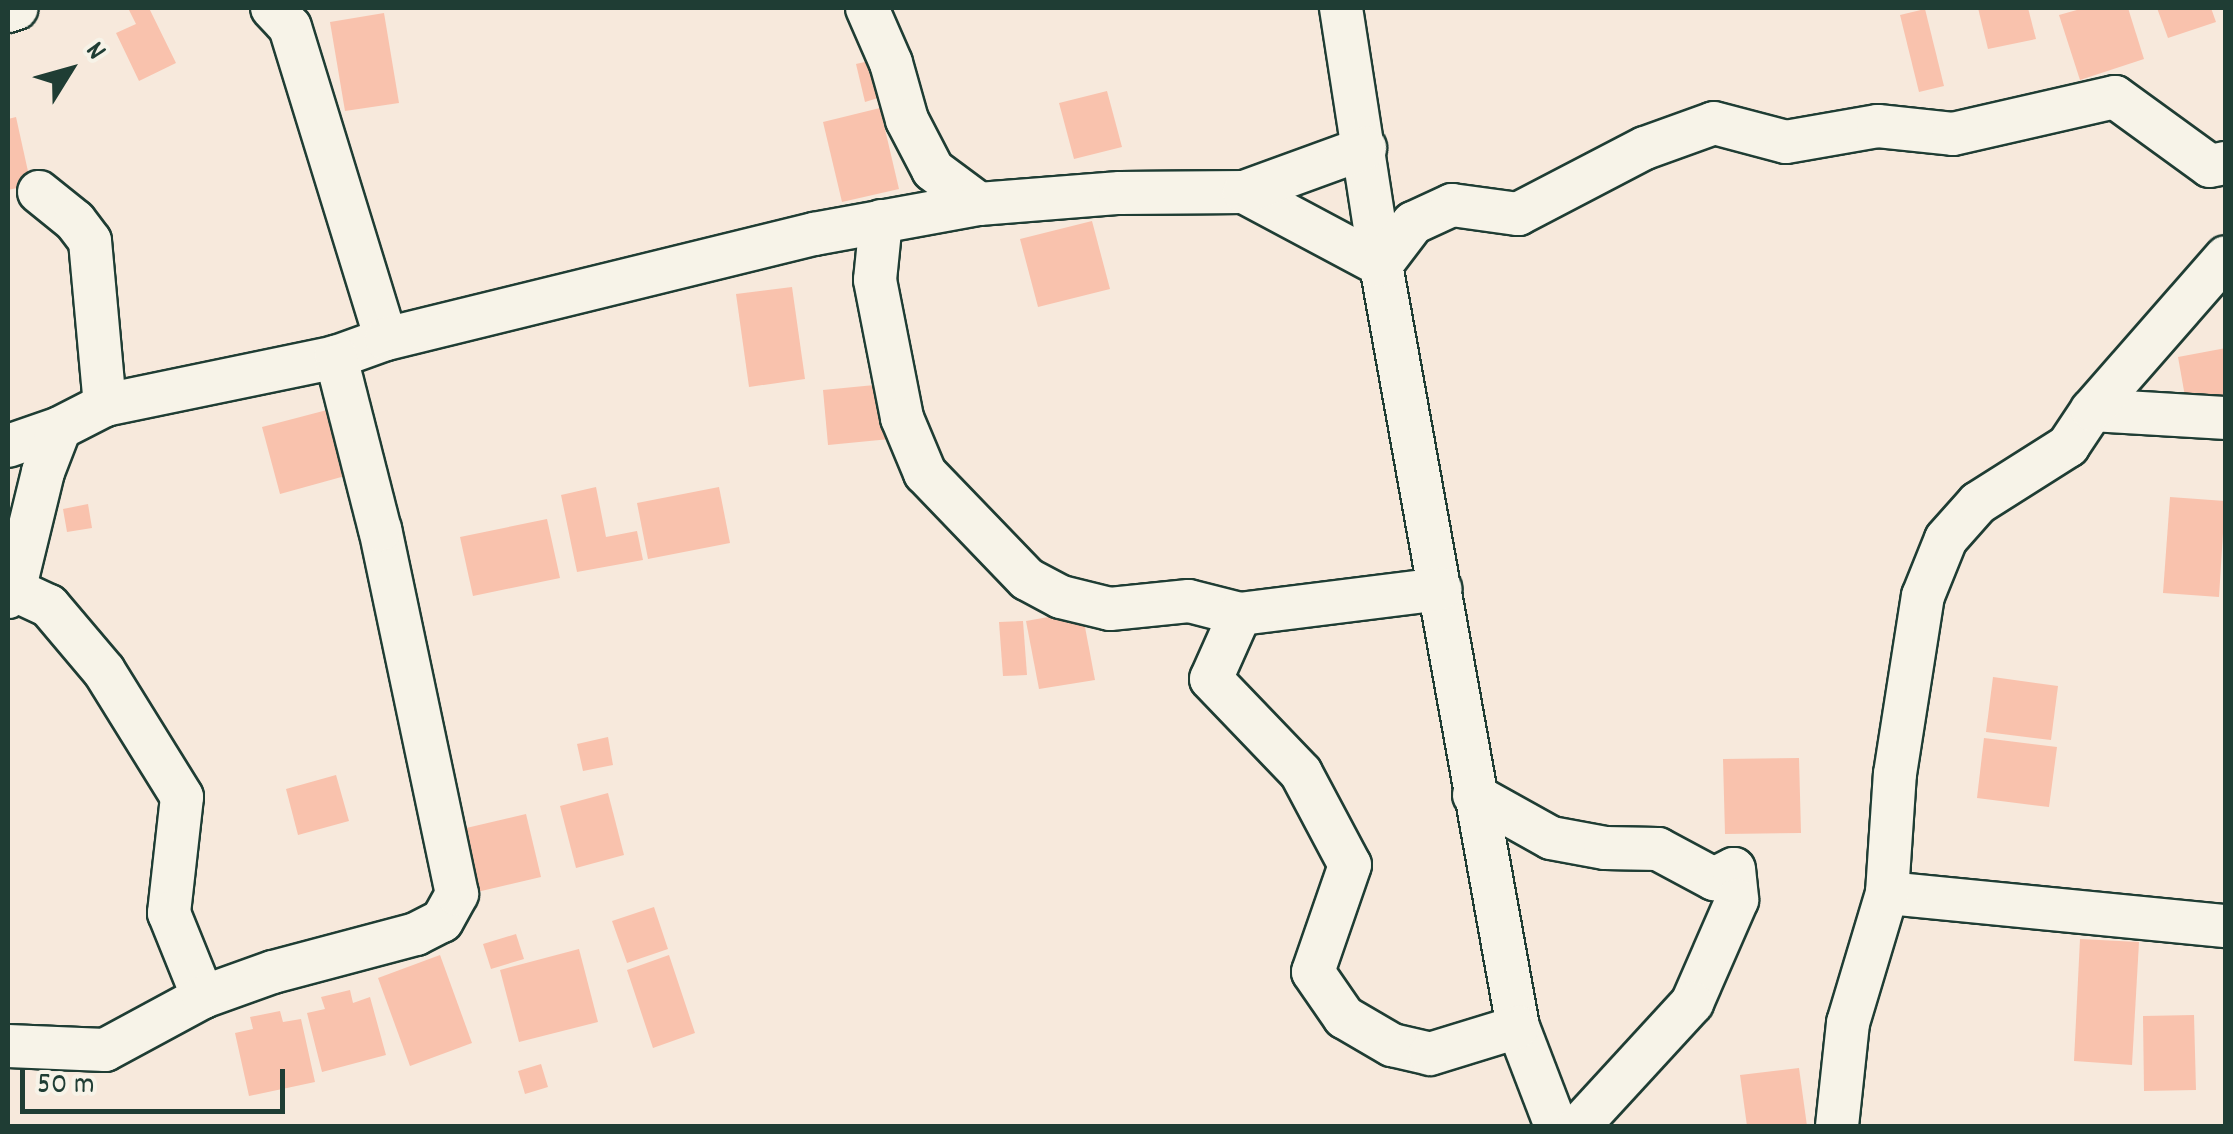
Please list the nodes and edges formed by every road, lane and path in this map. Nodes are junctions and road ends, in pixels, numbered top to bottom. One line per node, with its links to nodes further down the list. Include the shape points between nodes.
1 (16, 8): 5 (street)
2 (272, 8): 14 (street, via 290,27)
3 (867, 8): 10 (street, via 932,170)
4 (1342, 8): 6 (street)
5 (8, 10)
6 (1366, 148): 9 (street); 13 (street)
7 (2226, 163): 13 (street, via 2210,166 2115,97 1953,134 1878,126 1786,142 1714,123 1646,148 1518,214 1452,206 1413,223)
8 (38, 192): 16 (street, via 90,240)
9 (1244, 192): 10 (street); 13 (street)
10 (978, 204): 11 (street)
11 (881, 222): 14 (street); 23 (street, via 875,280 902,418 925,472 1027,579 1061,597 1110,609 1189,601)
12 (2226, 257): 17 (street)
13 (1381, 265): 21 (street)
14 (386, 339): 15 (street)
15 (336, 357): 16 (street); 27 (street, via 458,894 442,920 416,934)
16 (105, 406): 19 (street)
17 (2092, 410): 18 (street); 25 (street, via 2068,446 1978,504 1946,539 1922,596 1907,682)
18 (2226, 418)
19 (60, 428): 20 (street); 22 (street)
20 (8, 446)
21 (1440, 590): 23 (street); 24 (street)
22 (10, 592): 27 (street, via 48,606 104,671 182,797 168,914)
23 (1240, 614): 28 (street, via 1211,679 1302,773 1350,865 1313,972 1323,987 1344,1017 1392,1045 1430,1054)
24 (1474, 796): 28 (street); 31 (street, via 1551,838 1658,849 1714,879 1734,870 1737,900 1692,1002)
25 (1887, 893): 26 (street); 32 (street, via 1848,1023)
26 (2226, 926)
27 (202, 998): 29 (street, via 105,1050)
28 (1518, 1027): 30 (street)
29 (8, 1046)
30 (1556, 1126)
31 (1580, 1126)
32 (1837, 1126)

